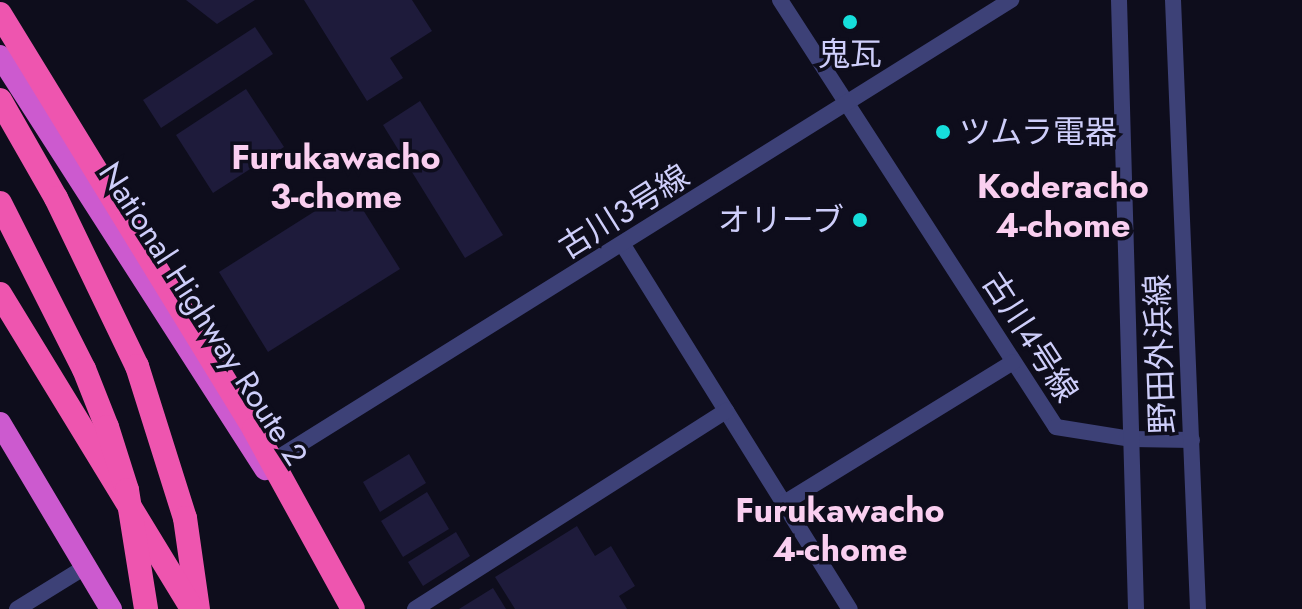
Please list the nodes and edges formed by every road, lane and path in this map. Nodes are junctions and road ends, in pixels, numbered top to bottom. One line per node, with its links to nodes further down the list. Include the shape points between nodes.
1 (780, 0): 8 (street, 古川４号線)
2 (1011, 0): 8 (street, 古川３号線)
3 (1119, 0): 15 (street, 野田外浜線)
4 (1173, 0): 16 (street, 野田外浜線)
5 (0, 14): 24 (highway, bridge, via 254,429)
6 (0, 56): 17 (highway, National Highway Route 2)
7 (0, 100): 23 (highway, via 63,211 137,366 185,518)
8 (847, 107): 10 (street, 古川３号線); 12 (street, 古川４号線)
9 (0, 203): 22 (highway, bridge, via 84,369 107,427 127,490)
10 (623, 245): 13 (street); 17 (street, 古川３号線)
11 (0, 294): 23 (highway)
12 (1013, 362): 15 (street, 古川４号線, via 1056,427); 18 (street)
13 (726, 411): 18 (street); 25 (street)
14 (0, 423): 19 (highway)
15 (1132, 439): 16 (street, 古川４号線); 27 (street, 野田外浜線)
16 (1192, 440): 28 (street, 野田外浜線)
17 (264, 467): 24 (highway, National Highway Route 2)
18 (784, 503): 26 (street)
19 (85, 567): 20 (street); 21 (highway)
20 (17, 609)
21 (111, 609)
22 (146, 609)
23 (195, 609)
24 (351, 609)
25 (415, 609)
26 (850, 609)
27 (1136, 609)
28 (1198, 609)

